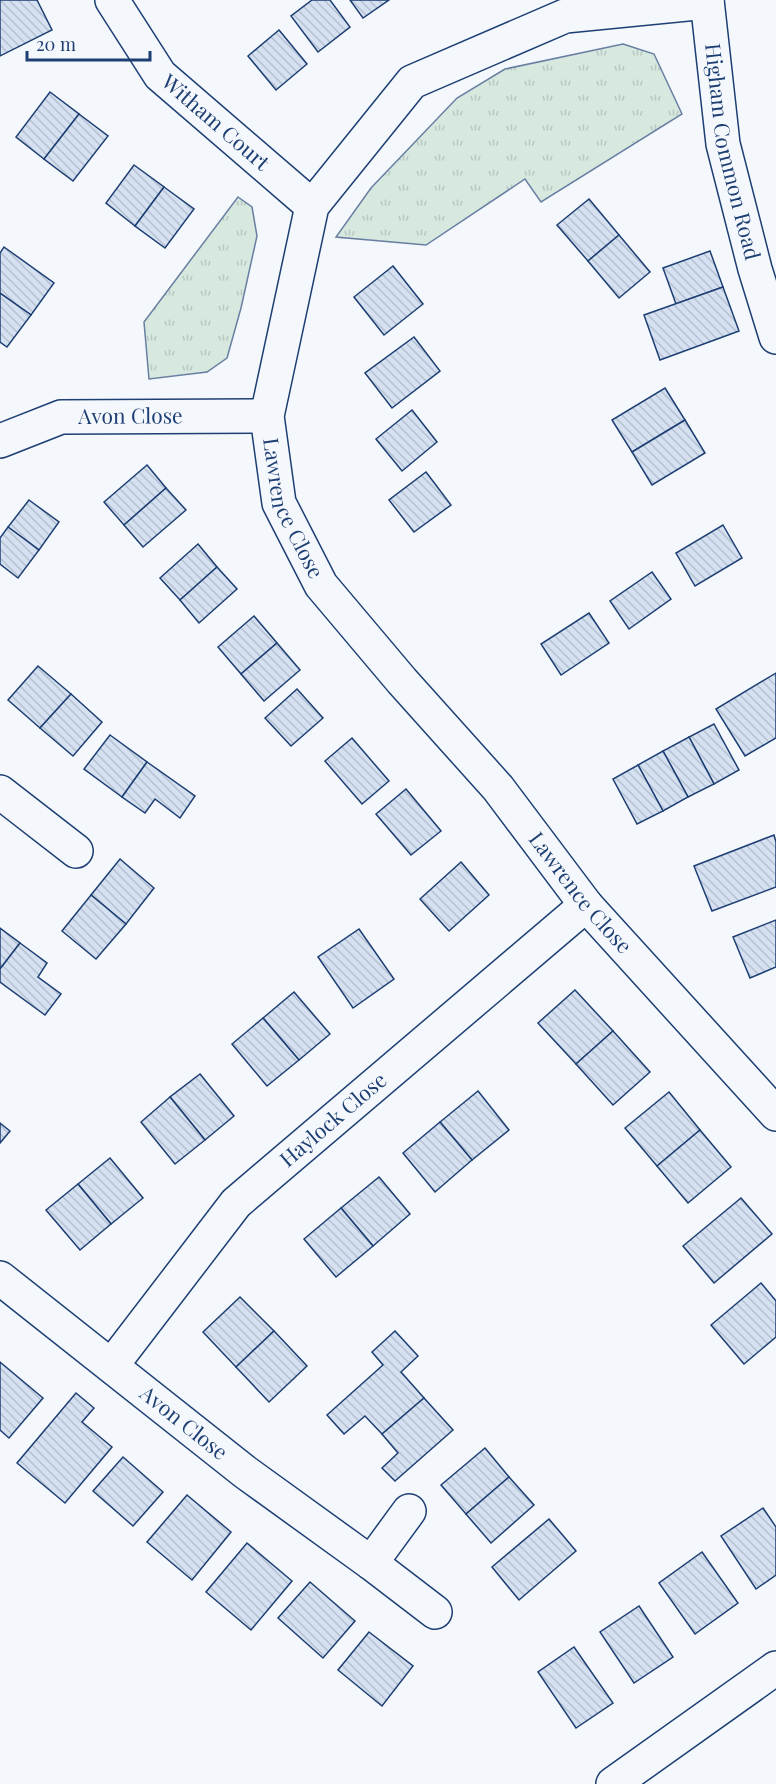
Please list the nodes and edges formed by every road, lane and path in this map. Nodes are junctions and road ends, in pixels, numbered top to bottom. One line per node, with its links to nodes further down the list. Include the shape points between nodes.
1 (112, 0): 3 (street, Witham Court, via 160,75)
2 (707, 1): 3 (street, Lawrence Close, via 565,16 412,82); 4 (street, Higham Common Road, via 723,144)
3 (312, 206): 5 (street, Lawrence Close)
4 (776, 337)
5 (267, 416): 6 (street, Avon Close, via 61,417); 9 (street, Lawrence Close, via 279,503 321,585 498,788)
6 (0, 441)
7 (0, 792): 8 (street)
8 (76, 851)
9 (586, 905): 10 (street, Lawrence Close); 12 (street, Haylock Close, via 236,1203)
10 (776, 1114)
11 (0, 1278): 12 (street, Avon Close)
12 (112, 1365): 14 (street, Avon Close, via 245,1472)
13 (410, 1511): 14 (street)
14 (371, 1563): 15 (street, Avon Close)
15 (435, 1612)
16 (776, 1668): 17 (street)
17 (613, 1784)

